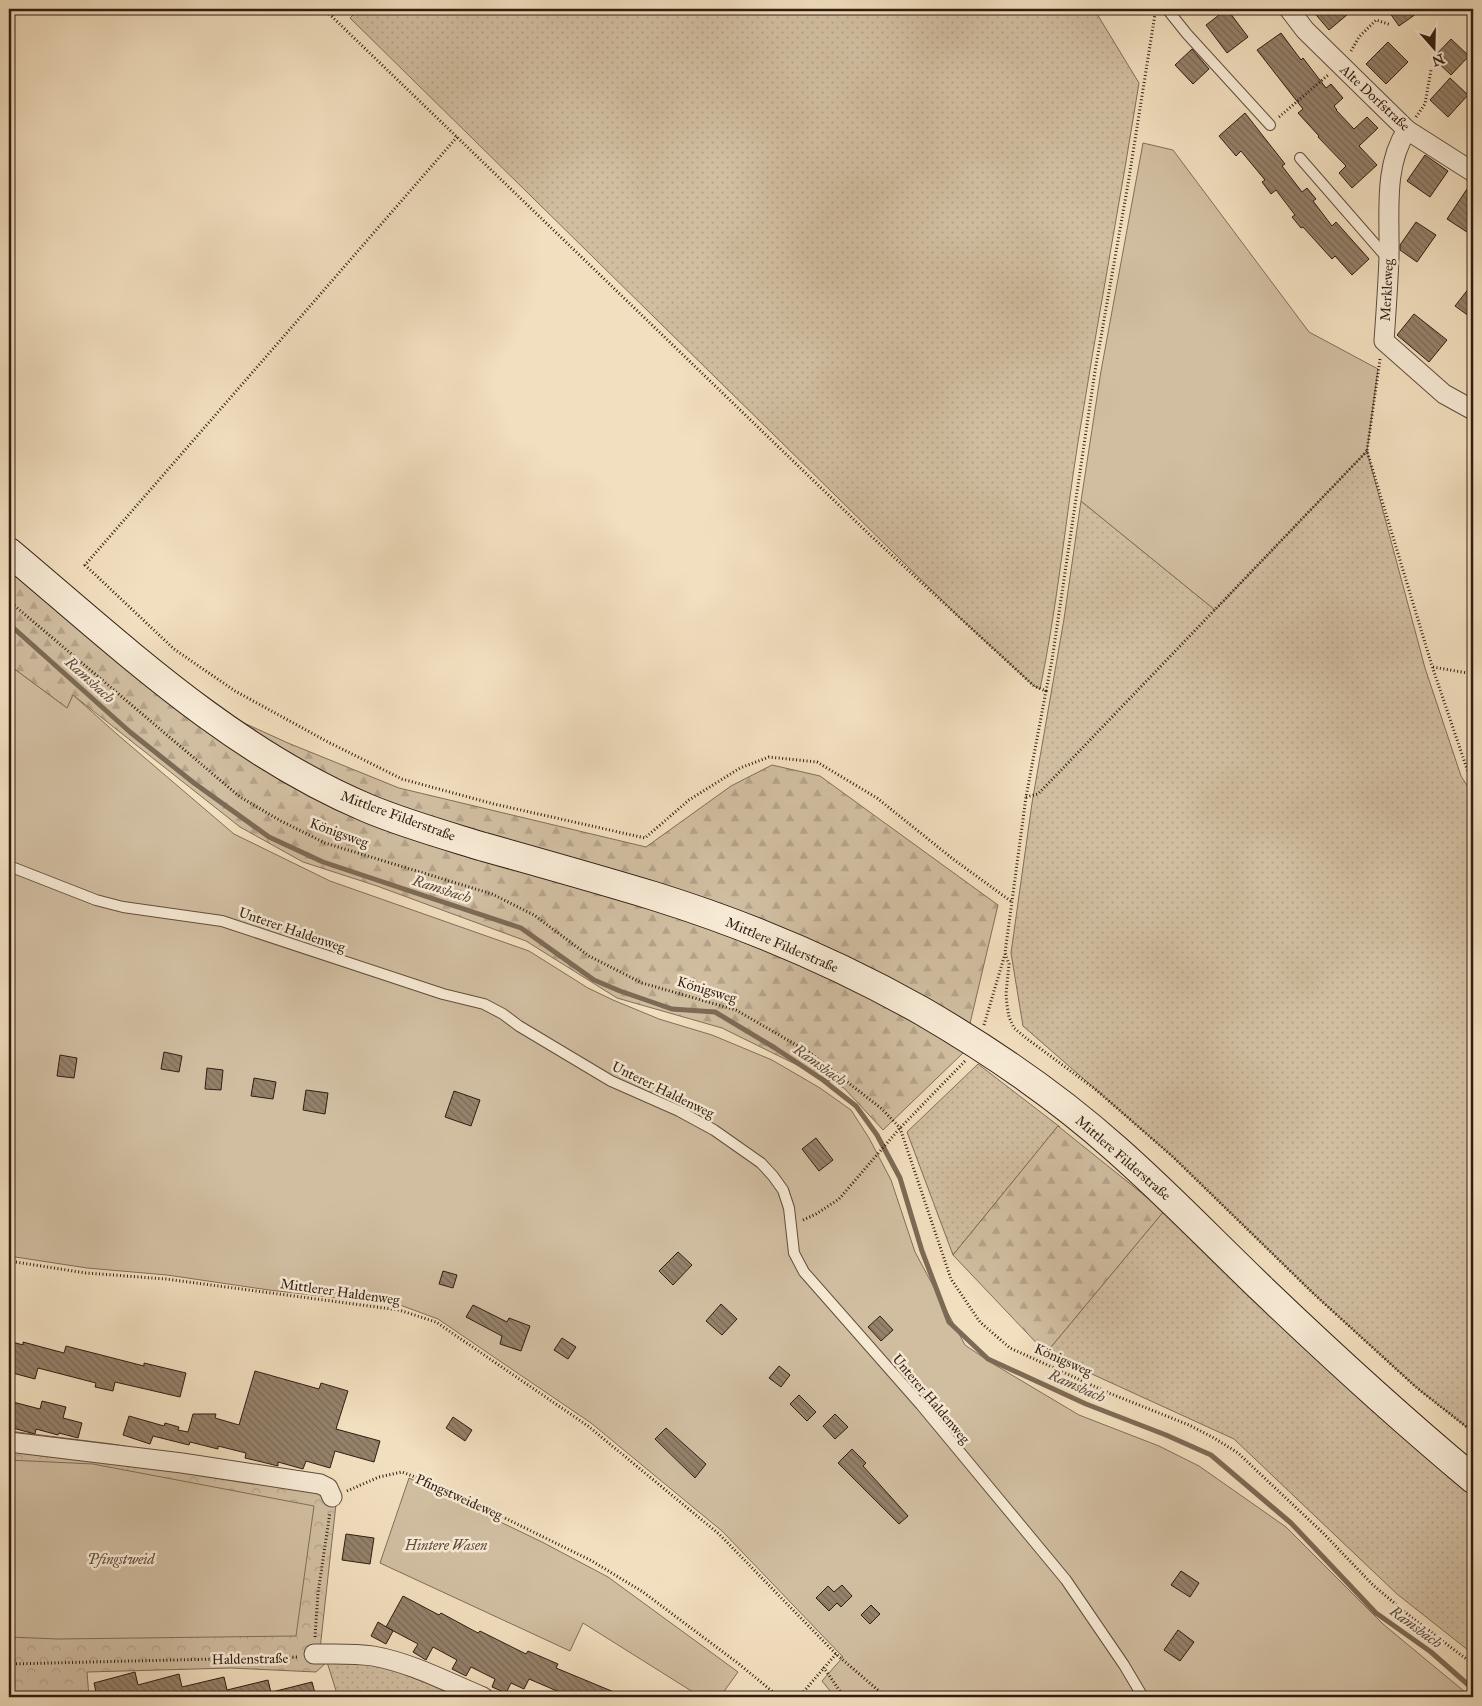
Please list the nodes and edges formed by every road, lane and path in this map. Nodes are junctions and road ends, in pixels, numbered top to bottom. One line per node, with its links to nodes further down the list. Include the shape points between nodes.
1 (324, 9): 6 (path)
2 (338, 9): 6 (path)
3 (1156, 9): 23 (path, via 1095,371)
4 (1167, 9): 10 (lane)
5 (1289, 9): 8 (street, Alte Dorfstraße, via 1305,30)
6 (332, 16): 12 (path)
7 (1391, 25): 8 (path, via 1376,20 1359,37)
8 (1341, 65): 10 (path); 11 (street, Alte Dorfstraße)
9 (1431, 70): 11 (path, via 1425,104)
10 (1270, 125)
11 (1406, 130): 14 (street, Alte Dorfstraße); 15 (street, Merkleweg, via 1399,142 1390,182)
12 (457, 136): 23 (path, via 871,536 1034,686); 27 (path, via 85,565 174,649 235,691 402,779 494,804 646,838 689,800 740,768 769,757 817,762 877,798 952,860)
13 (1300, 158): 15 (lane)
14 (1473, 172)
15 (1389, 260): 16 (street, Merkleweg)
16 (1384, 341): 17 (street, Merkleweg, via 1444,394); 18 (path)
17 (1473, 410)
18 (1367, 451): 21 (path); 25 (path, via 1066,766 1038,794)
19 (9, 552): 33 (main road, Mittlere Filderstraße, via 204,714 252,748 305,779 368,808 435,832 655,896 790,946 873,985 977,1045 1113,1146 1417,1432)
20 (9, 601): 28 (path, Königsweg, via 240,797 325,843 492,894 534,915 589,956 642,983 736,1010 810,1053 882,1109)
21 (1432, 666): 22 (path); 24 (path)
22 (1473, 674)
23 (1046, 692): 25 (path)
24 (1473, 781)
25 (1026, 797): 27 (path)
26 (9, 866): 29 (lane, Unterer Haldenweg, via 96,900 147,912 222,922 426,989 484,1004 612,1081 714,1130 761,1163 782,1190)
27 (1012, 902): 31 (path, via 1005,953 1010,964 1006,1005 1014,1028 1095,1089 1158,1144 1417,1388)
28 (900, 1128): 29 (path, via 838,1199); 38 (path, Königsweg, via 952,1279 980,1322 1010,1348 1189,1425 1238,1453 1373,1585)
29 (792, 1226): 45 (lane, Unterer Haldenweg, via 794,1253 804,1272 921,1405 1066,1580)
30 (9, 1261): 36 (path, Mittlerer Haldenweg, via 86,1273 166,1278 399,1310 436,1322 588,1426 719,1534)
31 (1473, 1432)
32 (9, 1442): 34 (street, via 312,1483 325,1486)
33 (1473, 1479)
34 (332, 1497): 35 (path, via 318,1593); 41 (path, Pfingstweideweg, via 379,1477 402,1472 442,1487 592,1561 643,1592)
35 (314, 1654): 37 (path, Haldenstraße, via 295,1658); 40 (street, via 356,1654 396,1662)
36 (836, 1654): 39 (path); 44 (path, Mittlerer Haldenweg)
37 (9, 1664)
38 (1473, 1664)
39 (824, 1668): 42 (path); 43 (path)
40 (483, 1697)
41 (779, 1697)
42 (799, 1697)
43 (844, 1697)
44 (886, 1697)
45 (1142, 1697)

